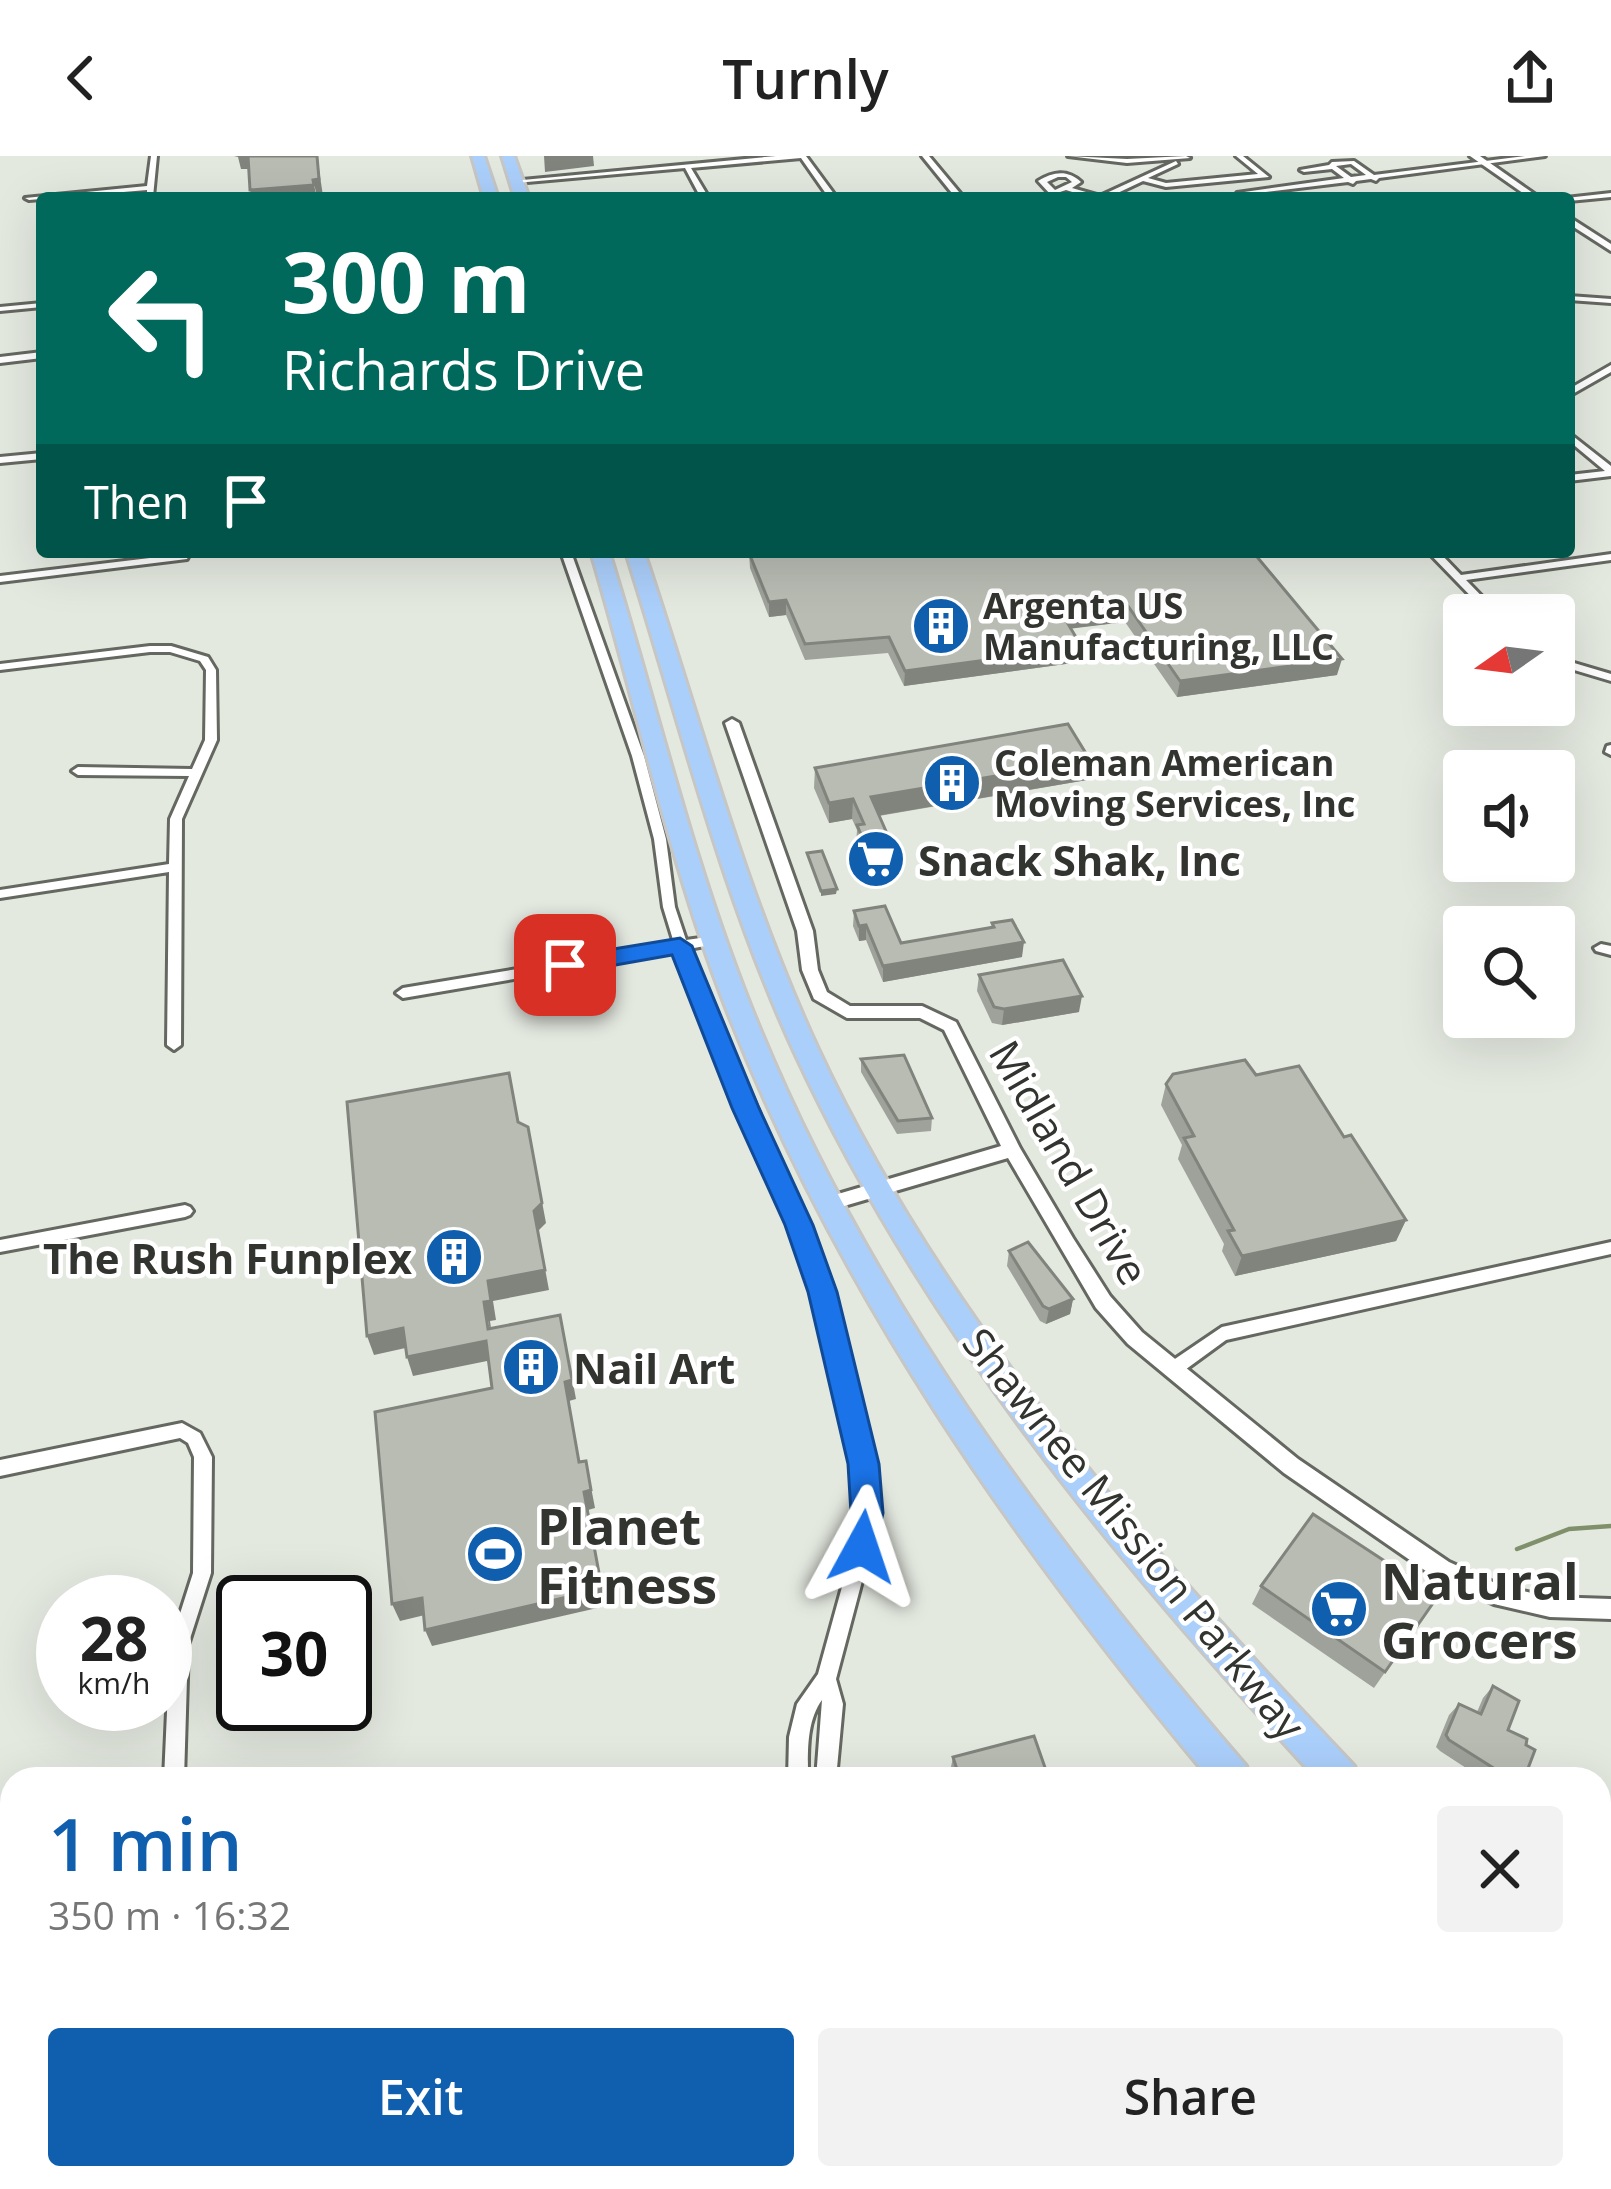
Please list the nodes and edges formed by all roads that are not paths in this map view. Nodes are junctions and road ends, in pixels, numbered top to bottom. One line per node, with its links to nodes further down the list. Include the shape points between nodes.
1 (154, 156): 24 (street)
2 (508, 156): 18 (highway)
3 (802, 156): 12 (street); 28 (street)
4 (926, 156): 29 (street)
5 (1071, 156): 9 (street)
6 (1239, 156): 15 (street)
7 (1474, 156): 11 (street)
8 (1542, 156): 11 (street)
9 (1189, 157): 16 (street)
10 (479, 159): 18 (highway); 25 (highway)
11 (1485, 163): 17 (street); 35 (street)
12 (687, 166): 18 (street); 27 (street)
13 (1334, 167): 14 (street); 17 (street, via 1352,161); 19 (street)
14 (1304, 170)
15 (1264, 176): 20 (street); 23 (street)
16 (1142, 179): 20 (street); 22 (street)
17 (1376, 179): 19 (street)
18 (516, 181): 26 (highway)
19 (1353, 182): 23 (street)
20 (1192, 183): 33 (street)
21 (1066, 188): 30 (street)
22 (1121, 189): 31 (street); 32 (street)
23 (1280, 189): 34 (street)
24 (151, 192)
25 (489, 192)
26 (520, 192)
27 (702, 192)
28 (828, 192)
29 (954, 192)
30 (1080, 192)
31 (1114, 192)
32 (1124, 192)
33 (1202, 192)
34 (1250, 192)
35 (1527, 192)
36 (1611, 195): 39 (street)
37 (29, 198): 38 (street)
38 (36, 198)
39 (1575, 198)
40 (1575, 224): 41 (street)
41 (1611, 248)
42 (1575, 298): 43 (street)
43 (1611, 301)
44 (36, 306): 45 (street)
45 (0, 309)
46 (36, 357): 47 (street)
47 (0, 360)
48 (1611, 368): 49 (street)
49 (1575, 389)
50 (1575, 441): 53 (street)
51 (36, 457): 52 (street)
52 (0, 460)
53 (1611, 472): 54 (street)
54 (1575, 477)
55 (1611, 557): 62 (street)
56 (176, 558): 63 (street)
57 (568, 558): 76 (street, via 637,754)
58 (607, 558): 72 (highway, Shawnee Mission Parkway)
59 (608, 558): 61 (highway, via 624,571)
60 (1438, 558): 62 (street)
61 (639, 566): 74 (highway, Shawnee Mission Parkway)
62 (1459, 578): 64 (street)
63 (0, 579)
64 (1475, 594)
65 (1575, 667): 67 (street)
66 (0, 668): 70 (street, via 150,650 204,659 211,670 211,740)
67 (1611, 678)
68 (732, 723): 80 (street, Midland Drive, via 820,995 847,1012 922,1012 950,1026)
69 (78, 771): 70 (street)
70 (195, 773): 71 (street, via 176,819)
71 (176, 867): 73 (street); 79 (street)
72 (699, 889): 74 (highway); 75 (highway, Shawnee Mission Parkway)
73 (0, 894)
74 (756, 919): 77 (highway, Shawnee Mission Parkway)
75 (715, 940): 76 (street); 77 (highway); 82 (highway, Shawnee Mission Parkway, via 754,1048)
76 (680, 946): 78 (street); 89 (street, via 799,1225 863,1464 862,1547)
77 (774, 971): 81 (highway, Shawnee Mission Parkway)
78 (403, 993)
79 (174, 1045)
80 (1012, 1150): 81 (street); 86 (street, Midland Drive, via 1103,1302)
81 (876, 1187): 82 (street); 94 (highway, Shawnee Mission Parkway, via 1000,1379 1168,1588)
82 (827, 1204): 93 (highway, Shawnee Mission Parkway, via 1008,1498)
83 (185, 1211): 84 (street)
84 (0, 1246)
85 (1611, 1248): 86 (street, via 1222,1334)
86 (1172, 1370): 88 (street, Midland Drive, via 1441,1569 1502,1597)
87 (0, 1468): 90 (street, via 182,1430 194,1438 202,1457 202,1573 179,1645)
88 (1611, 1609)
89 (826, 1679): 91 (street, via 807,1704); 92 (street, via 833,1704)
90 (174, 1767)
91 (798, 1767)
92 (827, 1767)
93 (1223, 1767)
94 (1330, 1767)

